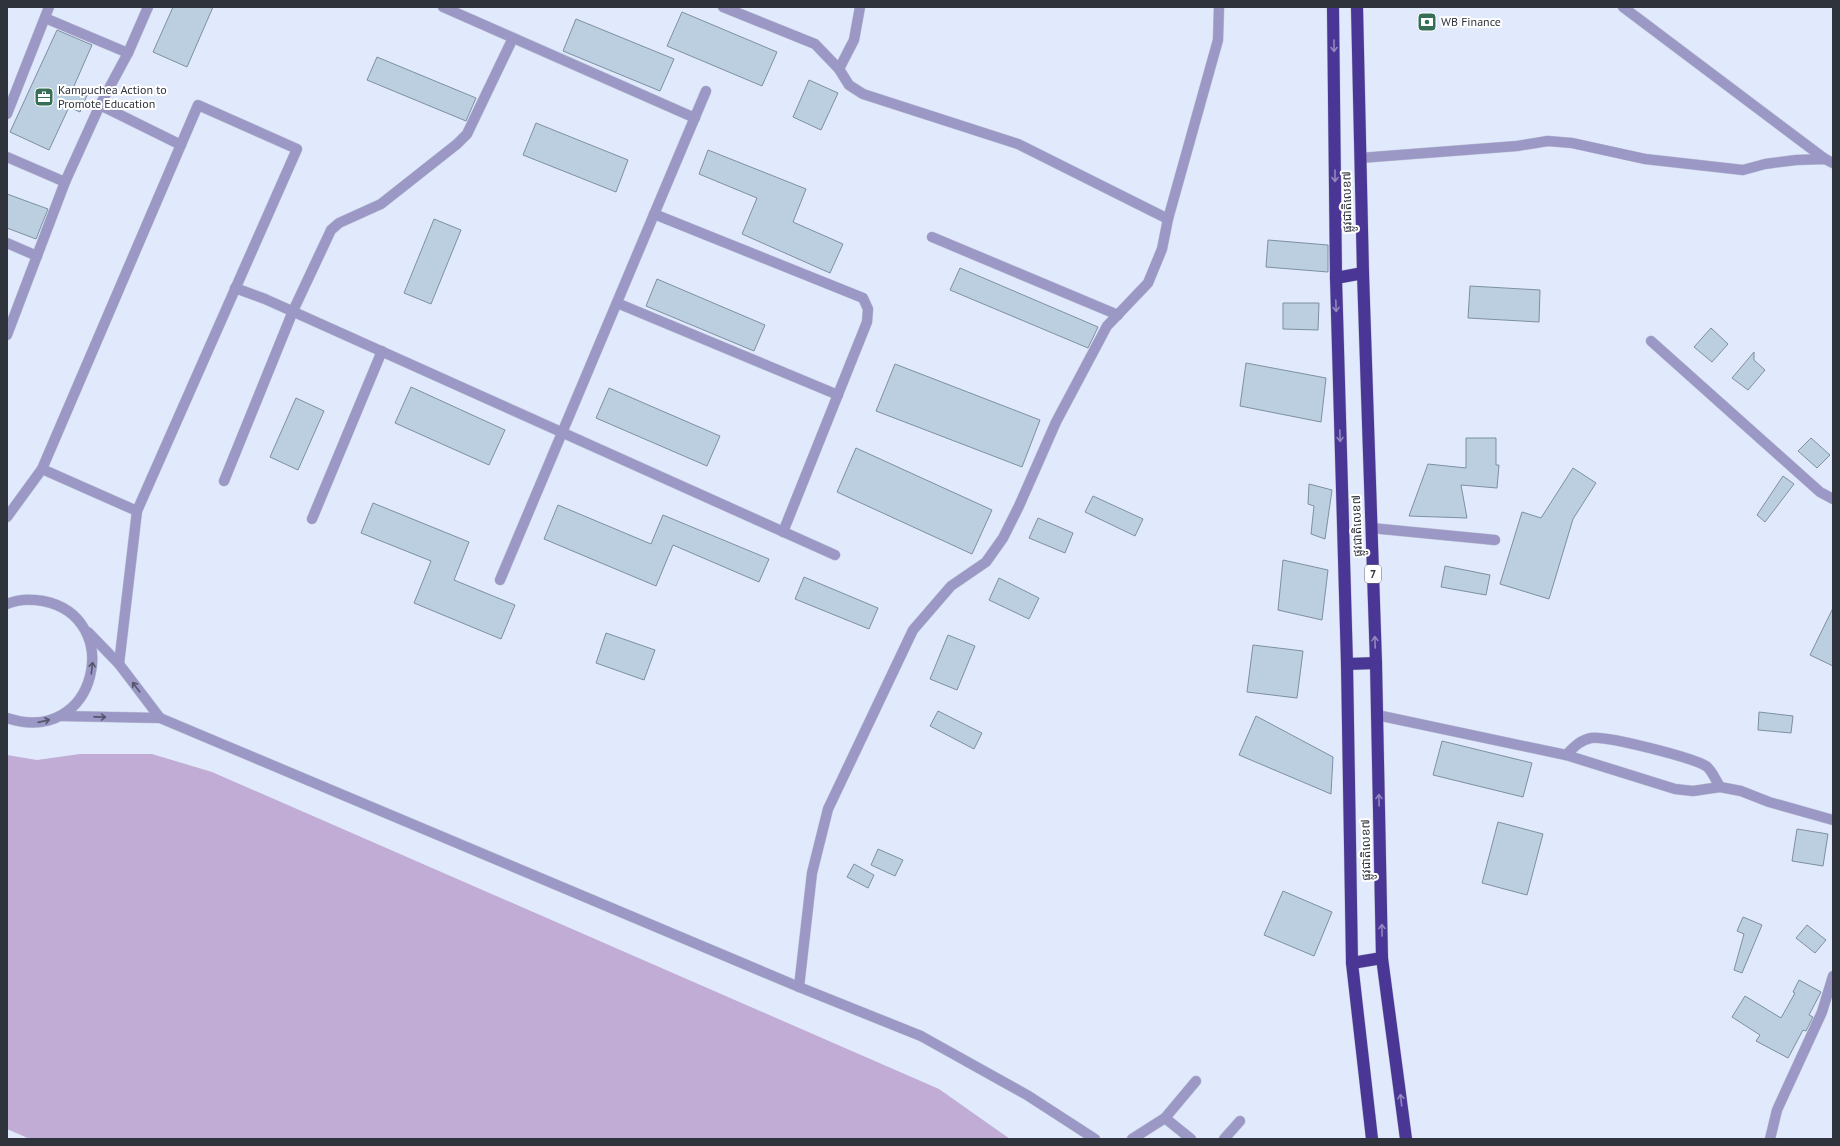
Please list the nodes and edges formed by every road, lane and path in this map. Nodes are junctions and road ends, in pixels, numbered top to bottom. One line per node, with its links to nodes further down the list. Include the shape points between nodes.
1 (49, 7): 10 (street)
2 (148, 7): 12 (street)
3 (443, 7): 11 (street)
4 (723, 7): 13 (street, via 815,44)
5 (860, 7): 13 (street, via 854,40)
6 (1218, 7): 24 (street, via 1218,40)
7 (1333, 7): 29 (highway, ផ្លូវជាតិលេខ៧, one-way to 29)
8 (1357, 7): 20 (highway, ផ្លូវជាតិលេខ៧ / 7)
9 (1623, 7): 21 (street)
10 (45, 18): 12 (street); 16 (street)
11 (513, 38): 17 (street); 32 (street, via 467,134 381,204 331,230)
12 (128, 53): 15 (street)
13 (839, 69): 24 (street, via 849,85 863,94 1018,144)
14 (706, 91): 17 (street)
15 (100, 105): 18 (street); 22 (street)
16 (7, 114)
17 (695, 118): 23 (street)
18 (181, 145): 30 (street, via 198,105 297,149); 39 (street)
19 (7, 157): 22 (street)
20 (1360, 158): 21 (street, via 1517,146 1548,141 1572,143 1645,159 1743,170 1765,164); 28 (highway, ផ្លូវជាតិលេខ៧ / 7)
21 (1829, 161)
22 (65, 182): 27 (street)
23 (654, 214): 31 (street); 37 (street, via 862,298 868,309 867,322)
24 (1168, 219): 33 (street, via 1162,249 1148,283)
25 (932, 237): 33 (street)
26 (7, 243): 27 (street)
27 (37, 256): 34 (street)
28 (1363, 272): 29 (highway); 45 (highway, ផ្លូវជាតិលេខ៧ / 7)
29 (1336, 278): 54 (highway, ផ្លូវជាតិលេខ៧, one-way to 54)
30 (235, 288): 32 (street); 42 (street)
31 (617, 303): 37 (street); 38 (street)
32 (292, 311): 36 (street); 40 (street)
33 (1118, 315): 65 (street, via 1107,326 1056,422 1020,506 1003,538 986,562 951,586 913,630 828,809 812,873)
34 (7, 335)
35 (1651, 341): 41 (street, via 1820,492)
36 (382, 351): 38 (street); 44 (street)
37 (838, 395): 46 (street)
38 (562, 432): 46 (street); 49 (street)
39 (42, 469): 42 (street); 43 (street)
40 (224, 480)
41 (1833, 499)
42 (137, 511): 53 (street)
43 (8, 514)
44 (312, 519)
45 (1371, 528): 47 (street); 52 (highway, ផ្លូវជាតិលេខ៧ / 7, one-way to 45)
46 (784, 532): 48 (street)
47 (1495, 540)
48 (835, 555)
49 (500, 580)
50 (8, 602): 51 (street, via 32,599 52,603 70,613)
51 (84, 628): 53 (street); 56 (street, one-way to 51, via 77,704 88,687 93,667 92,647)
52 (1376, 663): 54 (highway); 55 (highway, ផ្លូវជាតិលេខ៧ / 7)
53 (119, 664): 58 (street, one-way to 53)
54 (1347, 664): 63 (highway, ផ្លូវជាតិលេខ៧)
55 (1377, 715): 59 (street); 62 (highway, ផ្លូវជាតិលេខ៧ / 7, one-way to 55)
56 (61, 716): 57 (street, one-way to 56, via 42,723); 58 (street, one-way to 58)
57 (7, 718)
58 (160, 718): 65 (street)
59 (1566, 756): 60 (street, via 1675,789 1693,791); 60 (street, via 1578,743 1591,738 1614,740 1691,759 1708,767)
60 (1720, 787): 61 (street, via 1741,790 1769,802)
61 (1833, 820)
62 (1382, 958): 63 (highway); 74 (highway, ផ្លូវជាតិលេខ៧ / 7, one-way to 62)
63 (1352, 963): 73 (highway, ផ្លូវជាតិលេខ៧)
64 (1833, 976): 75 (street, via 1822,1012 1777,1110)
65 (799, 987): 69 (street, via 921,1036 1027,1095)
66 (1196, 1081): 67 (street)
67 (1165, 1118): 70 (street); 71 (street)
68 (1240, 1121): 72 (street)
69 (1095, 1139)
70 (1132, 1139)
71 (1191, 1139)
72 (1224, 1139)
73 (1372, 1139)
74 (1406, 1139)
75 (1770, 1139)

